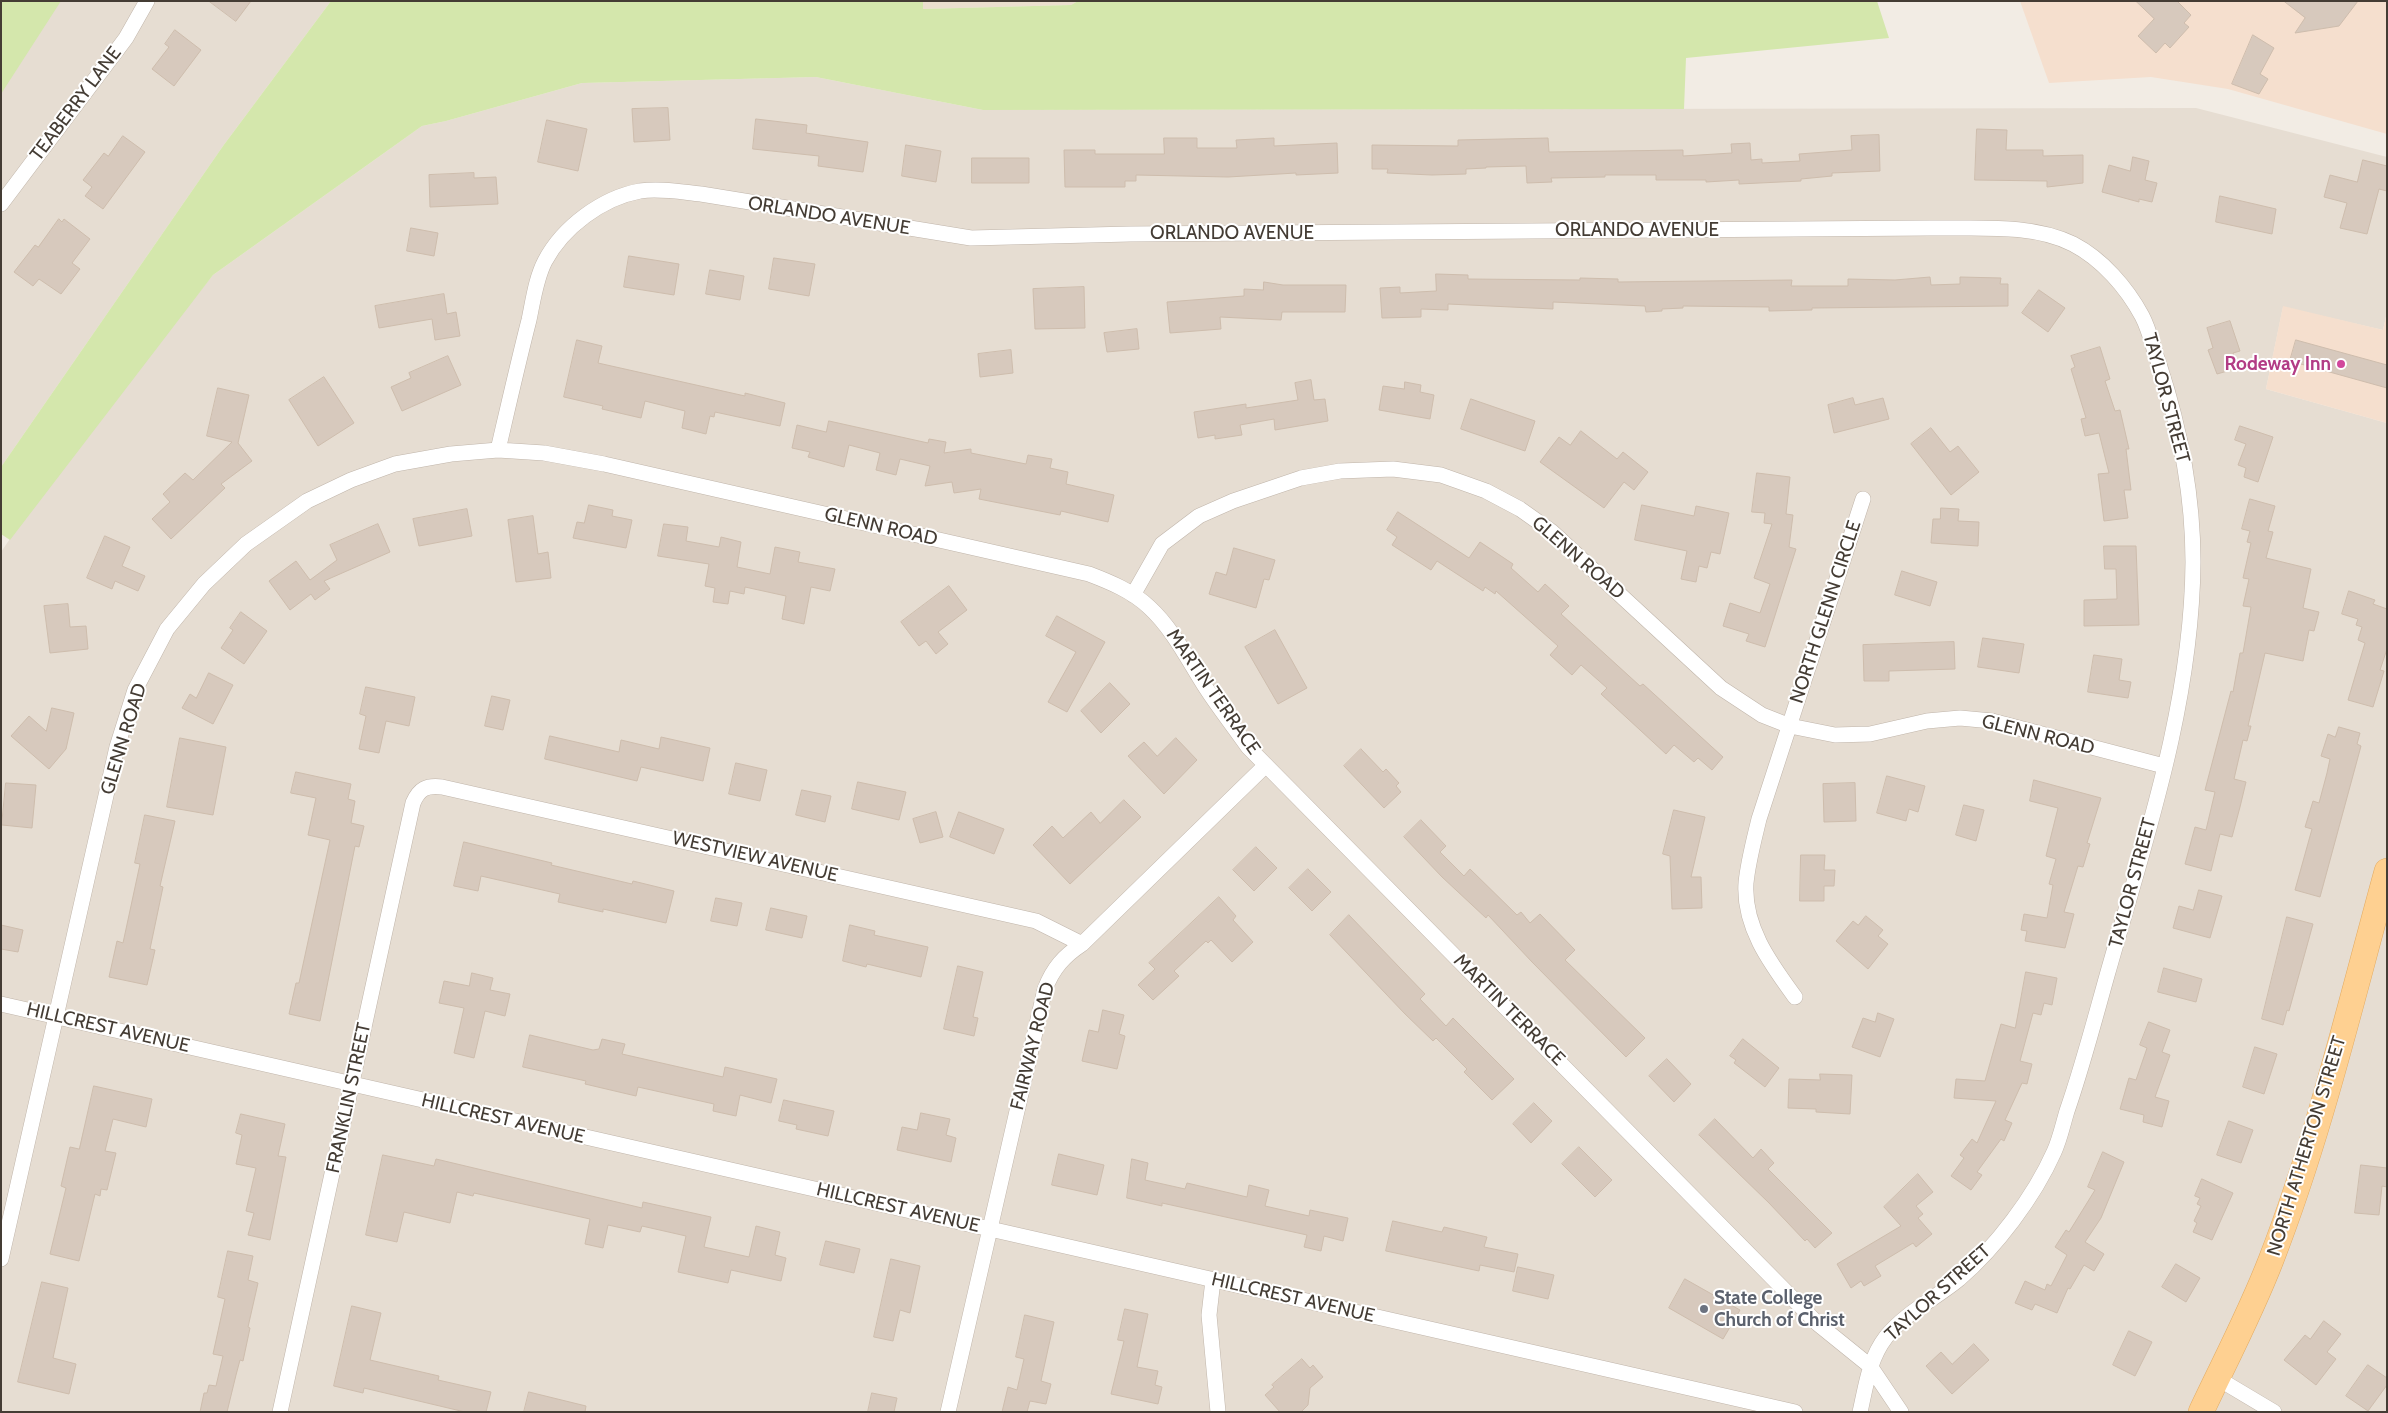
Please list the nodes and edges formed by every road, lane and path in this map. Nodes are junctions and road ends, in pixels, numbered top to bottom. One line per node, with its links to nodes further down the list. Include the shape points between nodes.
1 (147, 1): 2 (street, TEABERRY LANE, via 126,38)
2 (1, 204)
3 (2125, 289): 4 (street, ORLANDO AVENUE, via 2104,266 2073,244 2036,231 1930,228 971,238 701,194 640,191 609,200 586,214 545,261); 9 (street, TAYLOR STREET, via 2143,318 2168,392 2181,443 2192,528 2193,565 2185,668)
4 (498, 450): 6 (street, GLENN ROAD, via 544,453 604,464 1069,570 1112,583); 15 (street, GLENN ROAD, via 395,464 307,501 246,544 204,584 167,629 135,690 117,747)
5 (1863, 499): 7 (street, NORTH GLENN CIRCLE)
6 (1133, 595): 7 (street, GLENN ROAD, via 1162,544 1199,516 1233,501 1301,478 1340,471 1393,469 1441,476 1486,491 1520,508 1552,530 1722,688 1762,716); 8 (street, MARTIN TERRACE, via 1163,622 1243,740)
7 (1790, 726): 9 (street, GLENN ROAD, via 1835,735 1870,734 1927,721 1960,718 1992,721); 13 (street, NORTH GLENN CIRCLE, via 1759,820 1747,872 1746,900 1756,937)
8 (1266, 766): 12 (street, FAIRWAY ROAD); 20 (street, MARTIN TERRACE, via 1818,1324)
9 (2164, 766): 20 (street, TAYLOR STREET, via 2075,1089 2054,1152 2004,1232 1959,1279 1886,1337)
10 (423, 788): 12 (street, WESTVIEW AVENUE, via 442,787 1036,921); 16 (street, FRANKLIN STREET, via 413,803)
11 (2387, 871): 21 (main road, NORTH ATHERTON STREET, via 2306,1162 2271,1260 2238,1339)
12 (1082, 944): 17 (street, FAIRWAY ROAD, via 1057,965 1045,989)
13 (1795, 997)
14 (1, 1004): 15 (street, HILLCREST AVENUE)
15 (58, 1016): 16 (street, HILLCREST AVENUE); 18 (street, GLENN ROAD)
16 (352, 1084): 17 (street, HILLCREST AVENUE); 22 (street, FRANKLIN STREET)
17 (989, 1229): 19 (street, HILLCREST AVENUE); 23 (street, FAIRWAY ROAD)
18 (1, 1259)
19 (1213, 1280): 24 (street, via 1209,1315); 25 (street, HILLCREST AVENUE)
20 (1870, 1366): 26 (street, TAYLOR STREET); 27 (street, MARTIN TERRACE)
21 (2217, 1378): 28 (main road, NORTH ATHERTON STREET); 29 (street)
22 (280, 1412)
23 (948, 1412)
24 (1218, 1412)
25 (1794, 1412)
26 (1860, 1412)
27 (1901, 1412)
28 (2201, 1412)
29 (2274, 1412)

